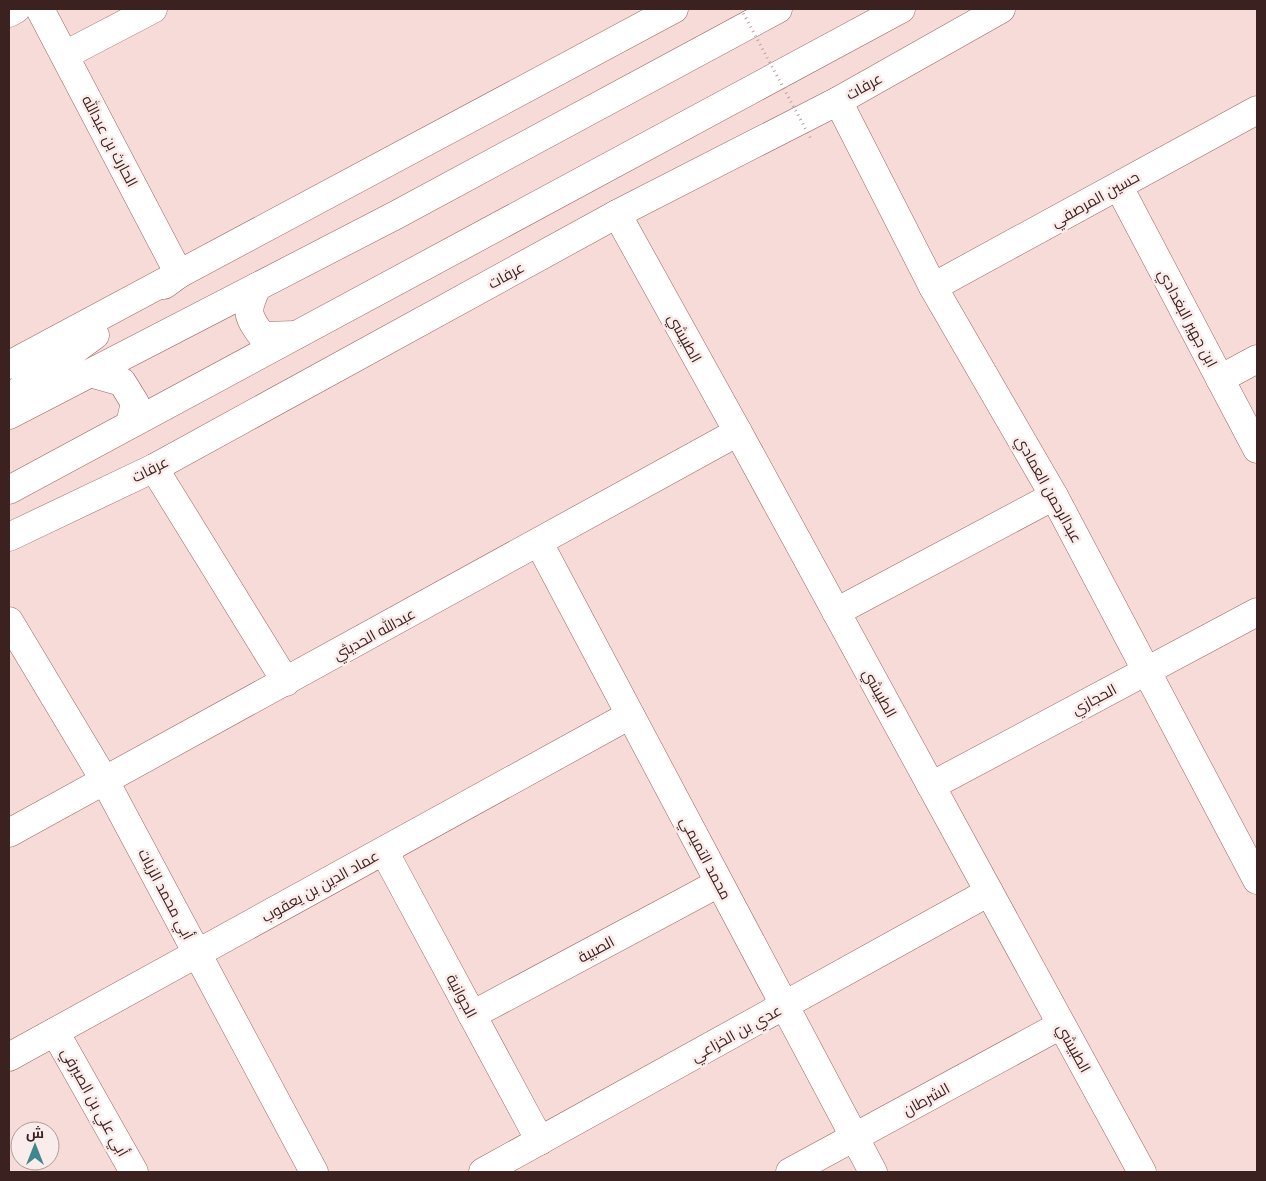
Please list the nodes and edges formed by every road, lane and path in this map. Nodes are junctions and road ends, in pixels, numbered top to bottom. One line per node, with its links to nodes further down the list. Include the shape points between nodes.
1 (16, 9): 9 (street)
2 (40, 9): 10 (street, الحارث بن عبدالله)
3 (153, 9): 10 (street)
4 (741, 9): 13 (path, bridge)
5 (778, 9): 17 (street)
6 (901, 9): 19 (street)
7 (1001, 9): 11 (street, عرفات)
8 (664, 11): 16 (street)
9 (9, 13)
10 (65, 55): 16 (street, الحارث بن عبدالله)
11 (838, 101): 15 (street, عرفات); 18 (street, عبدالرحمن العمادي)
12 (1257, 110): 14 (street, حسين المرصفي)
13 (811, 139)
14 (1119, 187): 18 (street, حسين المرصفي); 23 (street, ابن جهير البغدادي)
15 (616, 214): 27 (street, الطبيشي); 29 (street, عرفات)
16 (179, 274): 21 (street); 24 (street)
17 (257, 287): 19 (street, via 248,306 252,322 262,336); 22 (street)
18 (933, 288): 31 (street, عبدالرحمن العمادي)
19 (296, 335): 26 (street)
20 (1257, 359): 23 (street)
21 (9, 365)
22 (90, 373): 25 (street); 26 (street, via 122,382 135,402)
23 (1220, 379): 28 (street, ابن جهير البغدادي)
24 (9, 398)
25 (9, 416)
26 (130, 424): 30 (street)
27 (738, 432): 33 (street, عبدالله الحديثي); 34 (street, الطبيشي)
28 (1257, 449)
29 (154, 468): 32 (street, عرفات); 38 (street)
30 (9, 490)
31 (1054, 496): 34 (street); 37 (street, عبدالرحمن العمادي)
32 (9, 537)
33 (539, 543): 38 (street, عبدالله الحديثي); 39 (street, محمد التميمي)
34 (836, 612): 41 (street, الطبيشي)
35 (1257, 612): 37 (street, الحجازي)
36 (9, 621): 40 (street, أبي محمد الزيات)
37 (1147, 671): 41 (street, الحجازي); 44 (street, عبدالرحمن العمادي)
38 (286, 682): 40 (street, عبدالله الحديثي)
39 (630, 715): 43 (street, عماد الدين بن يعقوب); 45 (street, محمد التميمي)
40 (105, 781): 42 (street, عبدالله الحديثي); 47 (street, أبي محمد الزيات)
41 (931, 786): 46 (street, الطبيشي)
42 (9, 833)
43 (384, 851): 47 (street, عماد الدين بن يعقوب); 49 (street, الجوانية)
44 (1257, 880)
45 (719, 883): 48 (street, محمد التميمي); 49 (street, الصبية)
46 (989, 892): 48 (street, عدي بن الخزاعي); 50 (street, الطبيشي)
47 (197, 954): 51 (street, عماد الدين بن يعقوب); 56 (street, أبي محمد الزيات)
48 (785, 1006): 53 (street, محمد التميمي); 54 (street, عدي بن الخزاعي)
49 (472, 1015): 54 (street, الجوانية)
50 (1061, 1025): 53 (street, الشرطان); 60 (street, الطبيشي)
51 (55, 1032): 52 (street, عماد الدين بن يعقوب); 55 (street, أبي علي بن الصيرفي)
52 (9, 1057)
53 (855, 1138): 58 (street, الشرطان); 59 (street, محمد التميمي)
54 (540, 1141): 57 (street, عدي بن الخزاعي)
55 (134, 1172)
56 (314, 1172)
57 (484, 1172)
58 (790, 1172)
59 (873, 1172)
60 (1142, 1172)

